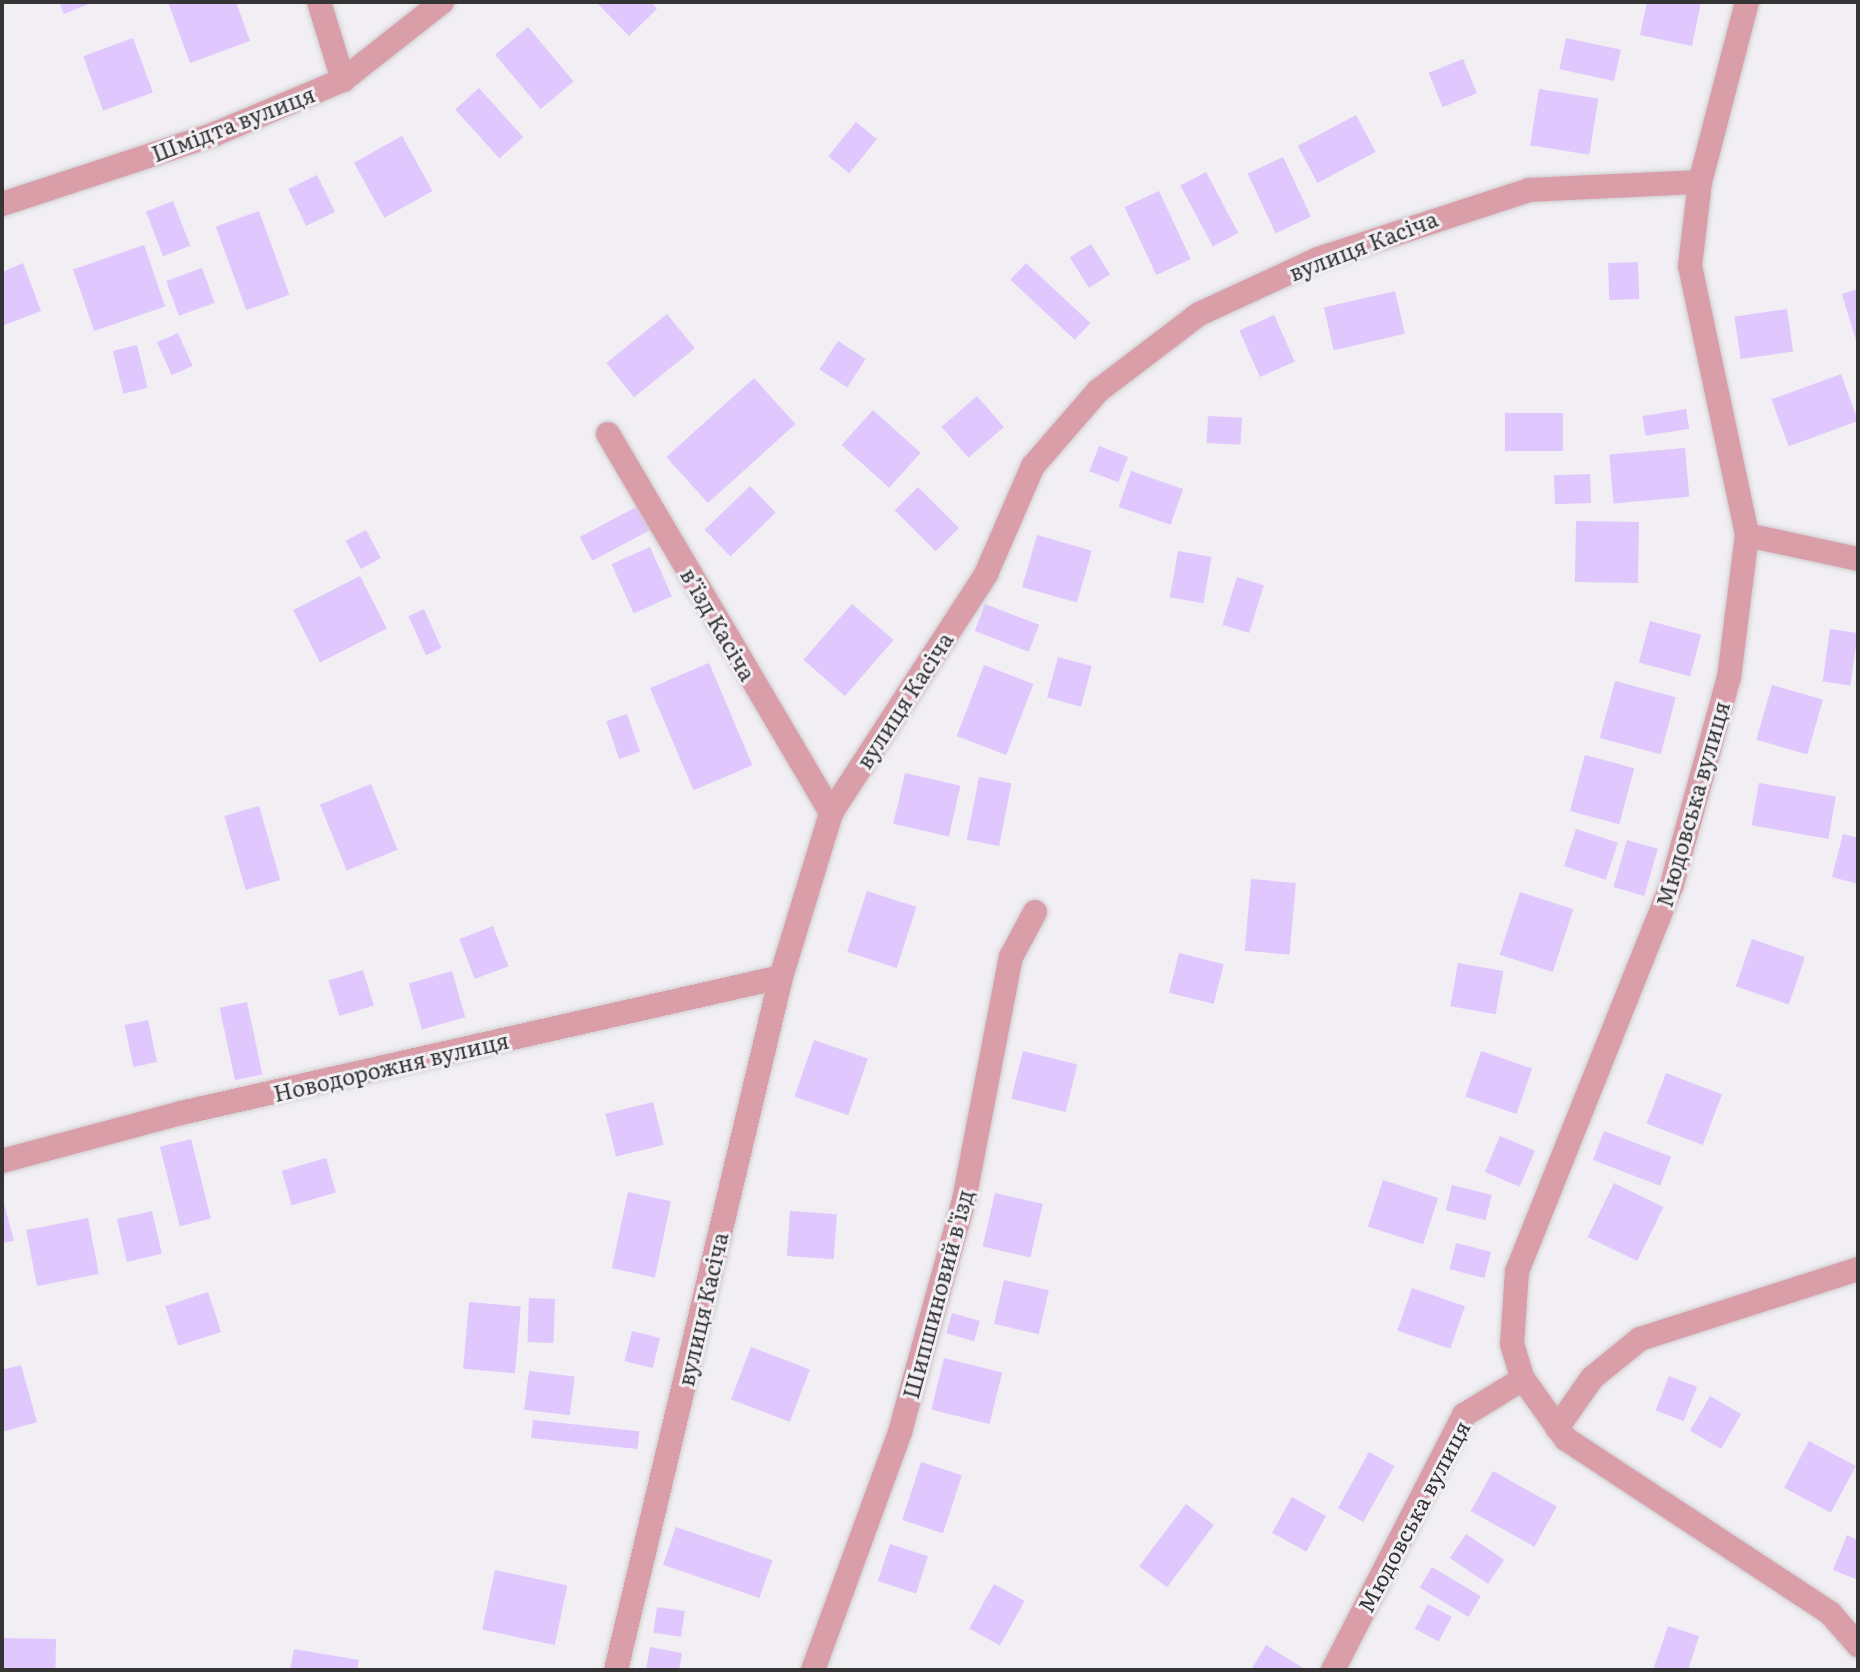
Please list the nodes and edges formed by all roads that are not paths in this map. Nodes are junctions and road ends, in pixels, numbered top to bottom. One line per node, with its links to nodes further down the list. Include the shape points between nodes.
1 (319, 2): 4 (street)
2 (442, 2): 4 (street, Шмідта вулиця)
3 (1747, 2): 5 (street, Мюдовська вулиця)
4 (343, 80): 6 (street, Шмідта вулиця, via 215,134)
5 (1700, 182): 8 (street, Мюдовська вулиця, via 1690,266); 10 (street, вулиця Касіча, via 1529,190 1419,220 1199,314 1098,391 1033,466 986,574)
6 (2, 204)
7 (608, 434): 10 (street, в’їзд Касіча)
8 (1747, 535): 9 (street); 15 (street, Мюдовська вулиця, via 1729,677 1672,884 1517,1271 1510,1307)
9 (1858, 559)
10 (831, 813): 12 (street, вулиця Касіча)
11 (1035, 912): 19 (street, Шипшиновий в'їзд, via 1011,957 964,1200 900,1432)
12 (781, 977): 13 (street, Новодорожня вулиця, via 181,1113); 18 (street, вулиця Касіча)
13 (2, 1161)
14 (1858, 1269): 16 (street, via 1640,1339 1592,1378)
15 (1523, 1379): 16 (street); 20 (street, Мюдовська вулиця, via 1464,1415)
16 (1557, 1428): 17 (street, via 1830,1613)
17 (1858, 1645)
18 (616, 1670)
19 (813, 1670)
20 (1333, 1670)

